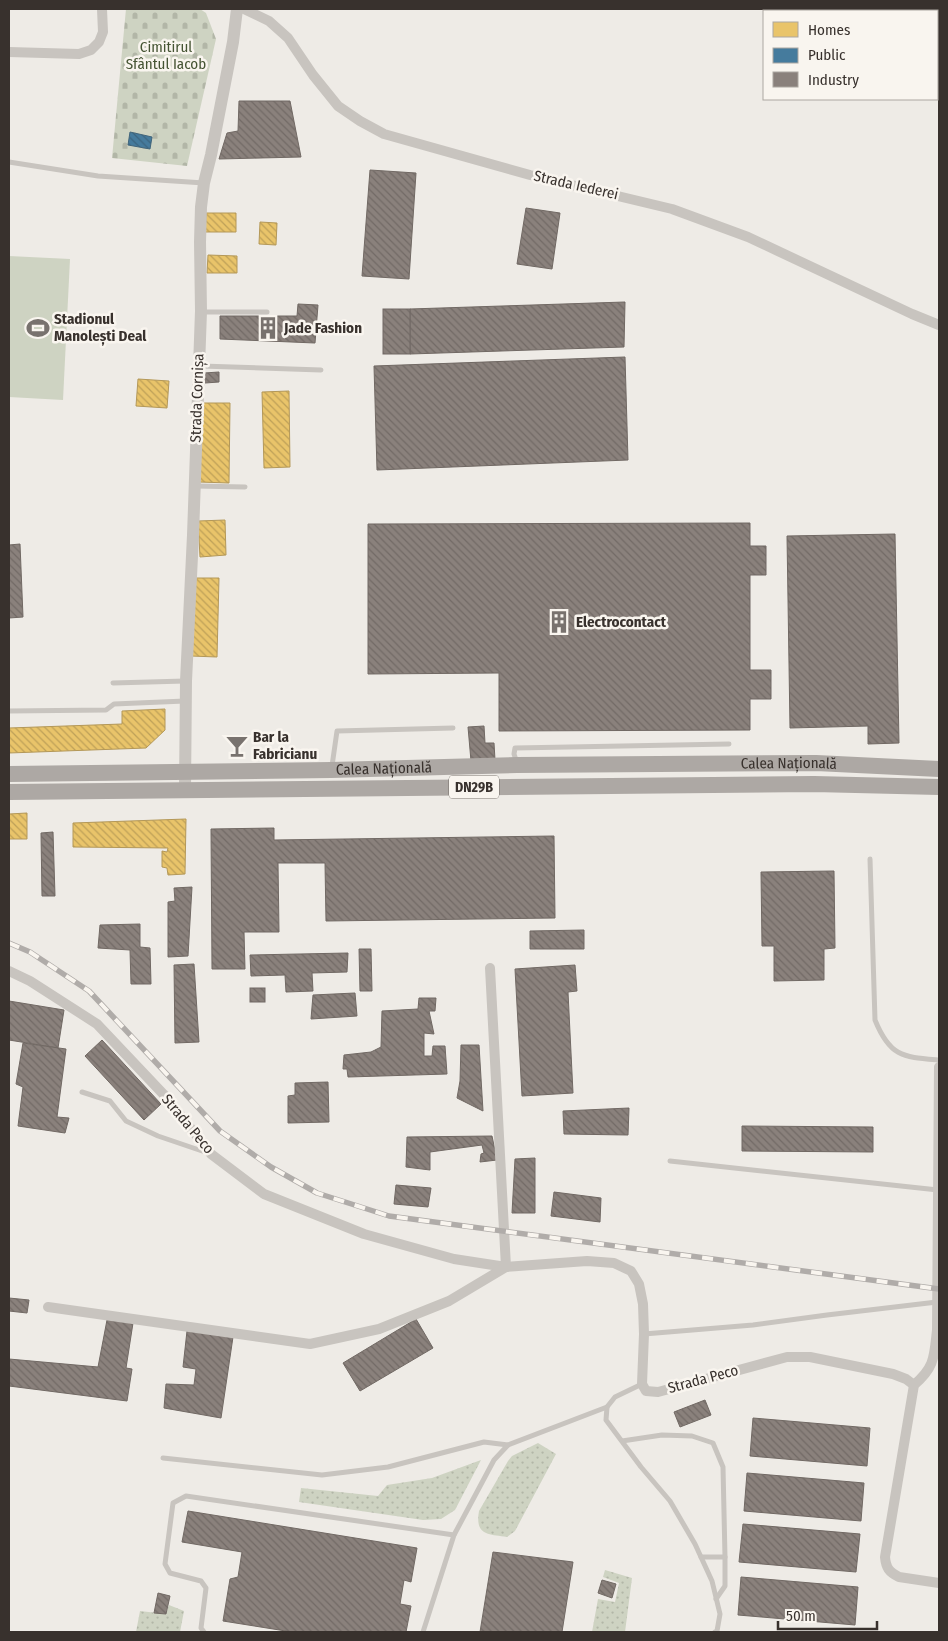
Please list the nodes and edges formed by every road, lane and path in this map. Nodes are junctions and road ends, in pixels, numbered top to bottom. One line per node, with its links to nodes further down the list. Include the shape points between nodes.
1 (102, 9): 4 (street, via 103,32 92,50 80,54)
2 (237, 9): 6 (street, Strada Cornișa, via 212,155)
3 (244, 9): 9 (street, Strada Iederei, via 269,21 288,38 338,106 384,134 672,209 748,237)
4 (9, 52)
5 (9, 162): 6 (lane, via 98,176)
6 (204, 183): 7 (street, Strada Cornișa)
7 (200, 312): 8 (lane); 10 (street, Strada Cornișa)
8 (267, 312)
9 (939, 325)
10 (198, 366): 11 (lane); 12 (street, Strada Cornișa)
11 (320, 370)
12 (194, 486): 13 (lane); 14 (street, Strada Cornișa)
13 (246, 487)
14 (186, 681): 15 (lane); 16 (street, Strada Cornișa)
15 (113, 684)
16 (185, 701): 17 (lane, via 114,704 106,710); 23 (street, Strada Cornișa)
17 (9, 711)
18 (454, 728): 22 (lane, via 338,731)
19 (729, 744): 20 (lane, via 515,748)
20 (517, 765): 21 (main road, Calea Națională / DN29B, via 816,763); 22 (main road, Calea Națională / DN29B)
21 (939, 769)
22 (331, 770): 23 (main road, Calea Națională / DN29B)
23 (185, 771): 24 (main road, Calea Națională / DN29B); 26 (street, Strada Cornișa)
24 (9, 774)
25 (939, 788): 26 (main road, Calea Națională / DN29B, via 805,784)
26 (185, 790): 27 (main road, Calea Națională / DN29B)
27 (9, 792)
28 (870, 859): 31 (lane, via 875,1020 889,1046 901,1054)
29 (490, 968): 40 (street)
30 (9, 971): 35 (street, Strada Peco, via 97,1024 167,1098)
31 (939, 1060)
32 (939, 1068): 33 (street)
33 (939, 1074): 37 (street)
34 (82, 1092): 35 (lane, via 110,1101 126,1121)
35 (211, 1154): 40 (street, Strada Peco, via 264,1194 364,1234 454,1260)
36 (670, 1161): 37 (lane)
37 (938, 1190): 38 (street)
38 (939, 1205): 39 (street)
39 (938, 1233): 41 (street)
40 (506, 1267): 42 (street, Strada Peco, via 449,1301 379,1329 310,1344); 44 (street, Strada Peco, via 586,1261 614,1263 631,1271 639,1284)
41 (937, 1302): 43 (street); 44 (lane, via 753,1325)
42 (48, 1307)
43 (938, 1331): 46 (street, via 930,1369)
44 (644, 1334): 45 (street, Strada Peco)
45 (642, 1384): 46 (street, Strada Peco, via 646,1391 658,1392 787,1357 810,1357 893,1374); 47 (lane, via 615,1397)
46 (914, 1385): 54 (street, via 886,1565 899,1577)
47 (607, 1408): 48 (lane, via 606,1420); 49 (lane)
48 (622, 1442): 52 (lane, via 670,1501); 53 (lane, via 662,1434 692,1436 713,1443 723,1467)
49 (508, 1445): 50 (lane, via 484,1442 388,1467 322,1475); 51 (lane, via 494,1460)
50 (163, 1458)
51 (454, 1535): 56 (lane, via 186,1496 173,1503 165,1564 170,1573 201,1581 206,1588 201,1628); 57 (lane)
52 (701, 1557): 53 (lane); 55 (lane)
53 (725, 1557): 55 (lane, via 725,1586)
54 (939, 1583)
55 (716, 1599): 58 (lane, via 720,1614)
56 (204, 1632)
57 (422, 1632)
58 (715, 1632)

